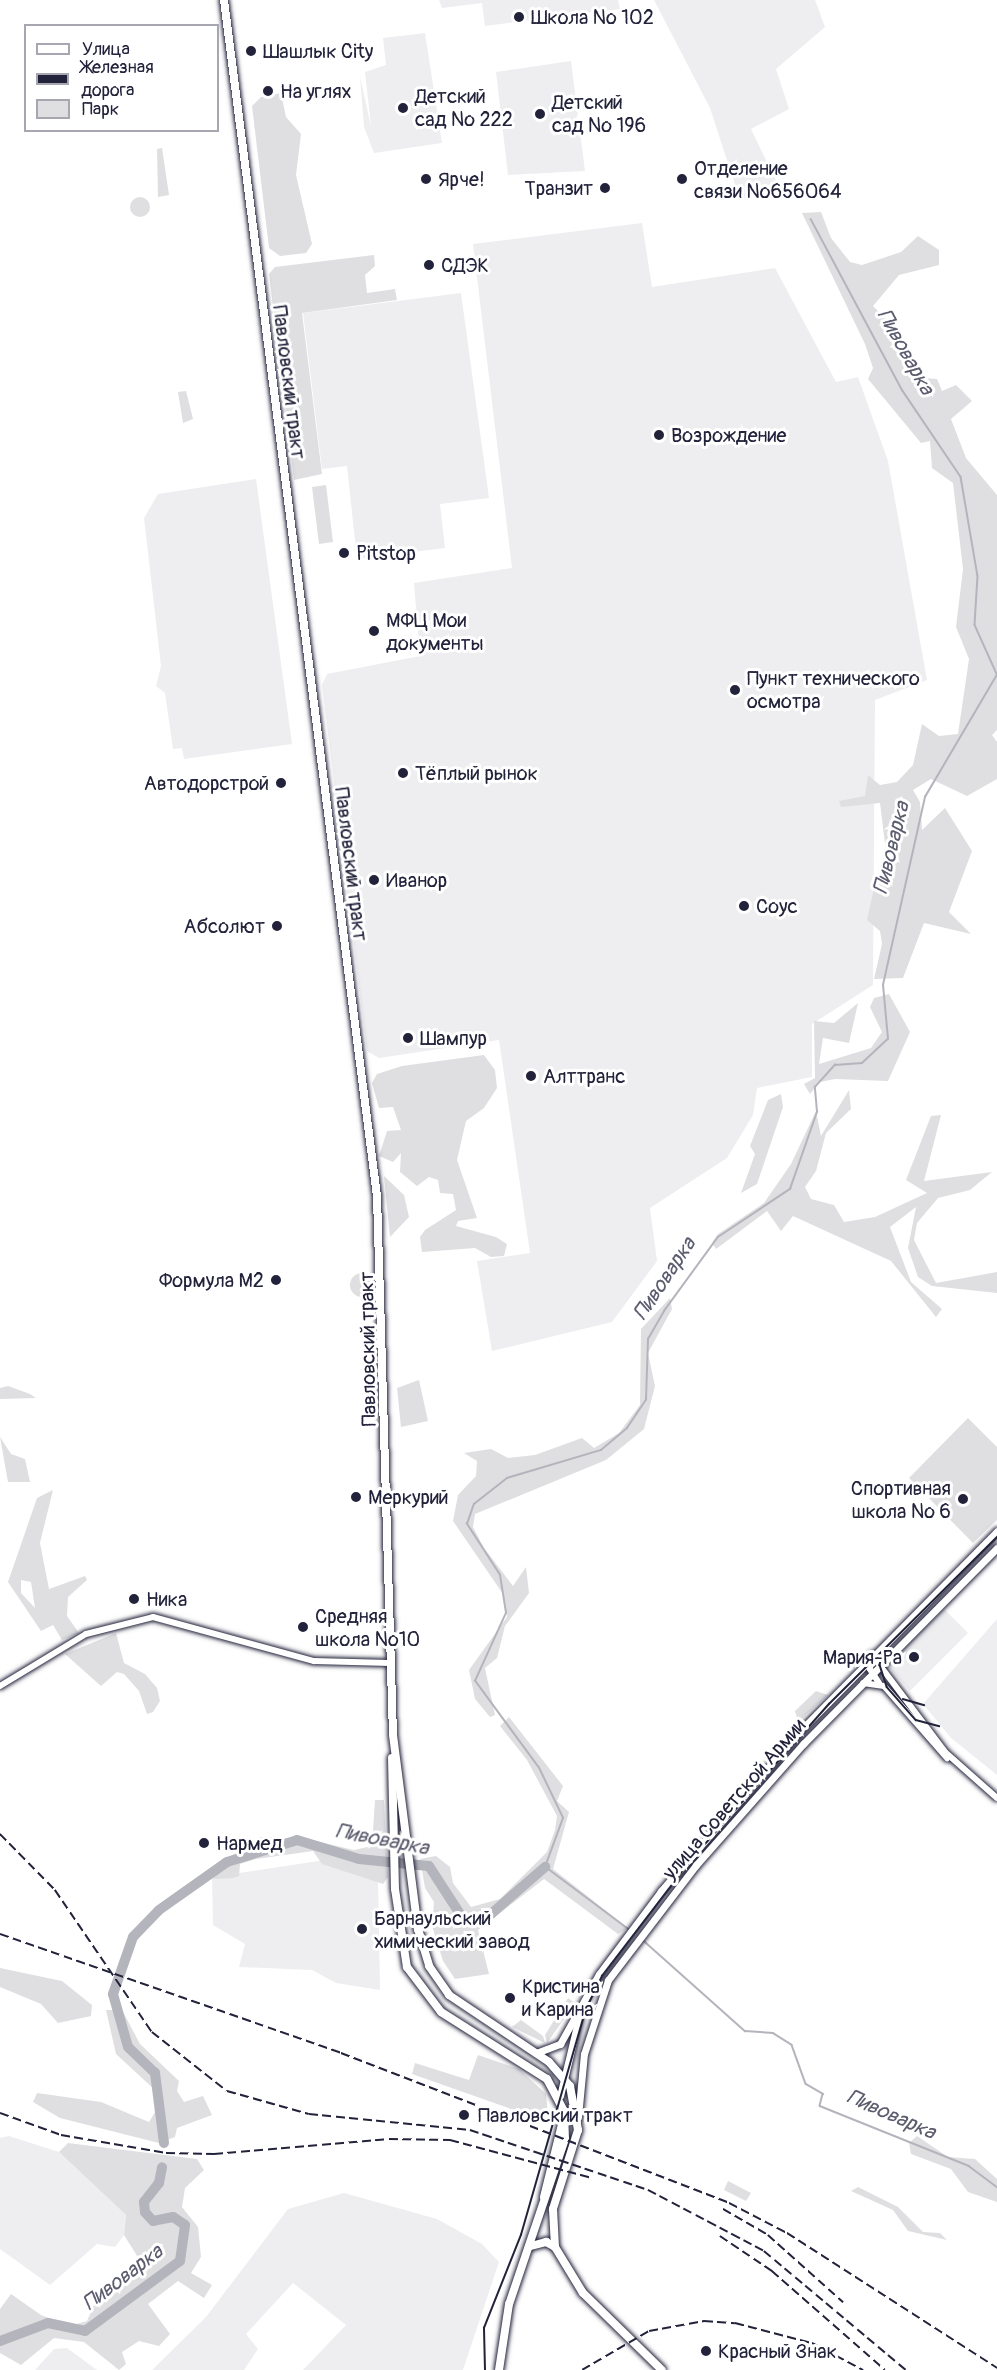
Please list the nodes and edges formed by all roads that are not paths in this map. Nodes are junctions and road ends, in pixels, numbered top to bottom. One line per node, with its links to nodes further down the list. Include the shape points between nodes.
1 (224, 0): 5 (main road, Павловский тракт, via 378,1205)
2 (997, 1531): 4 (main road, улица Советской Армии)
3 (997, 1548): 6 (main road, улица Советской Армии)
4 (872, 1655): 6 (street); 7 (street); 18 (main road, улица Советской Армии, via 688,1858 625,1939)
5 (390, 1663): 10 (street, via 314,1661 201,1634 164,1619 140,1619 86,1634); 11 (main road, Павловский тракт)
6 (881, 1664): 7 (main road, улица Советской Армии); 12 (street)
7 (872, 1673): 8 (street); 9 (main road, улица Советской Армии)
8 (879, 1683): 9 (street); 12 (street, via 930,1744)
9 (860, 1685): 20 (main road, улица Советской Армии, via 696,1865 647,1927 603,1988)
10 (0, 1686)
11 (393, 1735): 14 (main road, Павловский тракт); 15 (main road, Павловский тракт)
12 (962, 1769): 13 (street)
13 (997, 1798)
14 (392, 1838): 15 (main road); 17 (main road, Павловский тракт)
15 (406, 1838): 16 (main road, Павловский тракт)
16 (412, 1888): 17 (main road, via 404,1893); 19 (main road, Павловский тракт, via 424,1954 440,1984 468,2010)
17 (395, 1889): 22 (main road, Павловский тракт, via 401,1948 419,1989 447,2017 526,2064)
18 (582, 2006): 19 (main road, улица Советской Армии, via 560,2044); 21 (main road)
19 (536, 2053): 21 (main road, Павловский тракт)
20 (581, 2069): 22 (main road); 23 (main road, улица Советской Армии)
21 (564, 2077): 22 (main road, Павловский тракт)
22 (561, 2090): 23 (main road, Павловский тракт); 24 (main road, Павловский тракт, via 564,2111)
23 (578, 2118): 25 (main road, via 554,2210)
24 (531, 2246): 25 (main road, via 546,2242); 26 (main road, Павловский тракт, via 503,2324)
25 (555, 2247): 27 (main road, via 583,2293)
26 (500, 2370)
27 (662, 2370)

